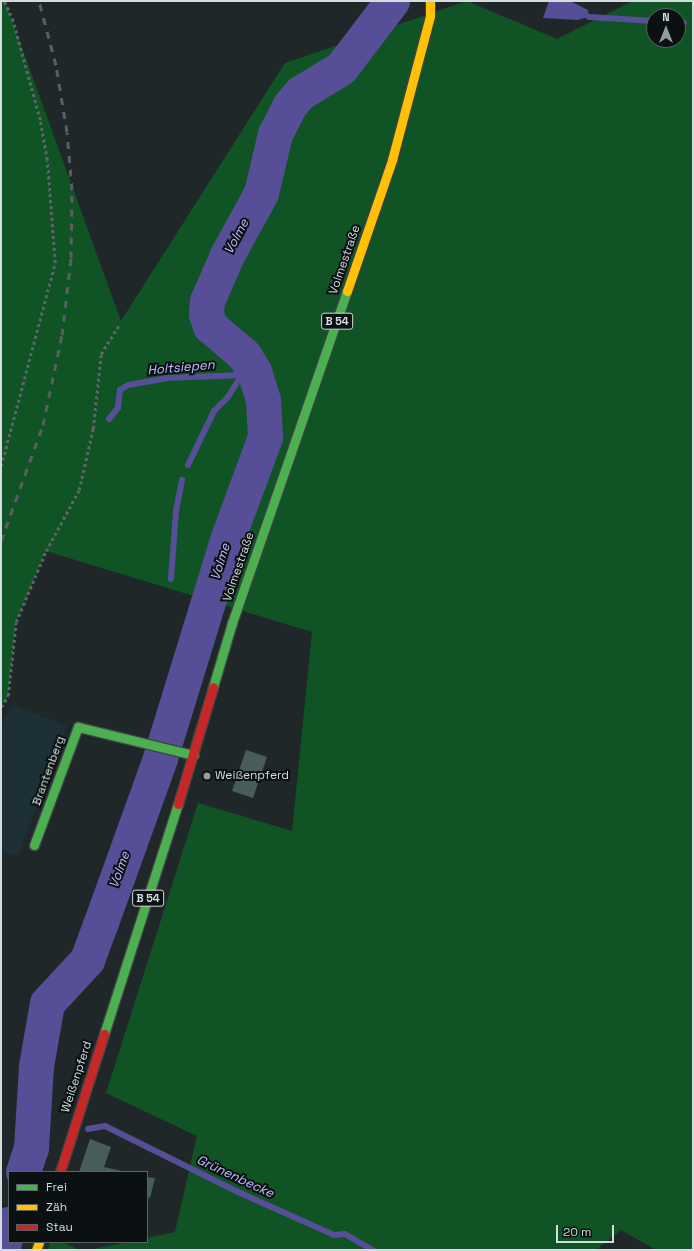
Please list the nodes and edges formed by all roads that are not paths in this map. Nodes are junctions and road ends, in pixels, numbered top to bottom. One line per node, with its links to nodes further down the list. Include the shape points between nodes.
1 (430, 1): 2 (main road, Volmestraße / B 54, via 430,16 392,160)
2 (232, 623): 3 (main road, Weißenpferd / B 54)
3 (194, 755): 4 (main road, Brantenberg, via 78,727); 5 (main road, Weißenpferd / B 54)
4 (34, 846)
5 (60, 1171)

